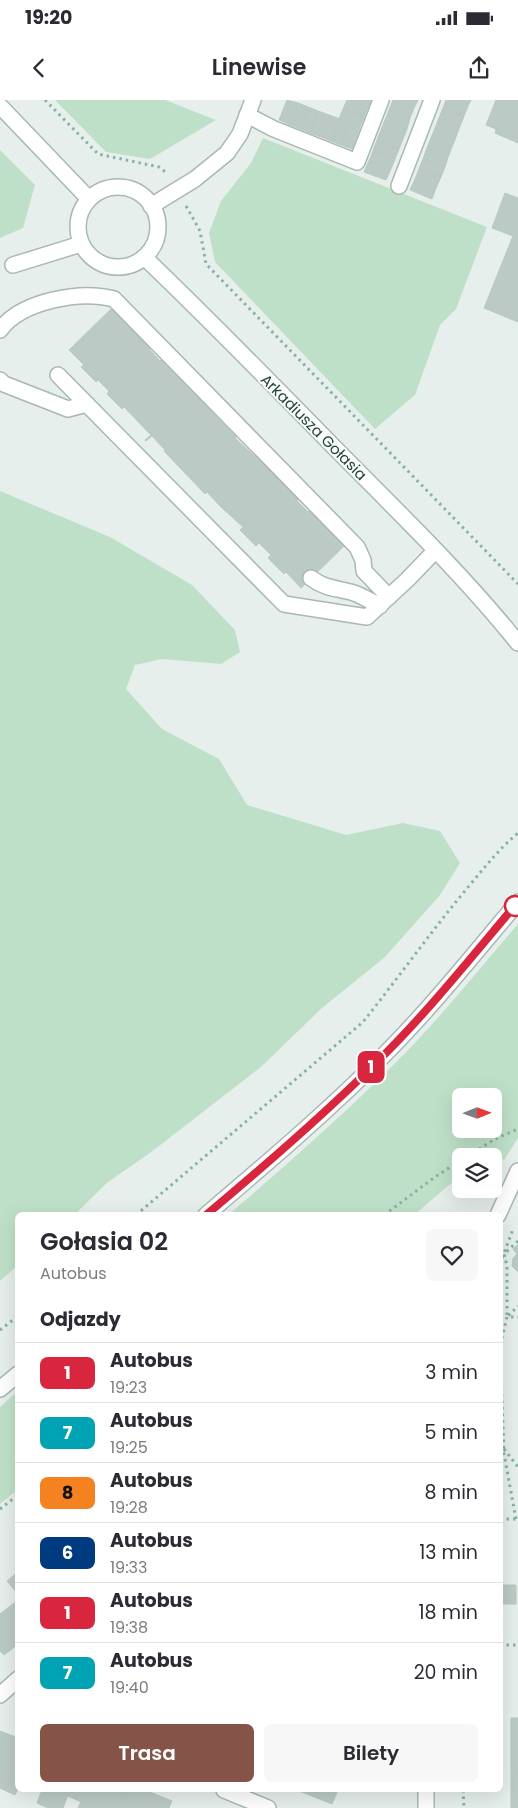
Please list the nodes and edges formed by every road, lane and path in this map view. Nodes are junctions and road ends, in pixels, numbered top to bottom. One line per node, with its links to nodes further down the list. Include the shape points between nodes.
1 (45, 100): 8 (path, via 98,154 159,167)
2 (253, 100): 6 (street)
3 (381, 100): 6 (street, via 357,162)
4 (432, 100): 7 (street)
5 (0, 106): 9 (street)
6 (247, 115): 8 (street, via 240,134 227,153)
7 (399, 186)
8 (177, 190): 10 (street); 20 (path, via 200,230 206,264)
9 (89, 199): 10 (street, via 107,188 126,188 143,196); 11 (street, via 79,218)
10 (151, 206): 12 (street, via 158,223 157,235)
11 (81, 244): 12 (street, via 101,264 130,265); 13 (street)
12 (144, 257): 18 (street, Arkadiusza Gołasia)
13 (13, 265)
14 (0, 330): 22 (street, via 8,320 32,306 79,296 114,299 357,547 364,571)
15 (58, 375): 17 (street)
16 (0, 380): 17 (street, via 68,409)
17 (87, 404): 22 (street, via 284,604 367,617)
18 (435, 551): 21 (street, Arkadiusza Gołasia); 22 (street)
19 (312, 578): 22 (street, via 324,586)
20 (518, 584)
21 (482, 598): 23 (street, Arkadiusza Gołasia); 24 (street, Arkadiusza Gołasia)
22 (384, 601)
23 (518, 627)
24 (518, 643)
25 (518, 833): 31 (path, via 502,846 439,922 363,1022)
26 (518, 902): 32 (street, via 383,1055)
27 (518, 1129): 28 (path)
28 (481, 1148)
29 (452, 1166): 33 (path)
30 (518, 1171): 34 (street)
31 (140, 1212)
32 (209, 1212)
33 (388, 1212)
34 (499, 1212)
35 (514, 1226): 37 (path)
36 (518, 1241): 37 (path)
37 (504, 1254): 39 (path)
38 (518, 1306): 39 (path)
39 (507, 1317): 40 (path); 43 (path)
40 (518, 1317)
41 (15, 1318): 42 (path)
42 (0, 1330)
43 (503, 1334)
44 (15, 1376): 45 (street)
45 (0, 1389)
46 (503, 1423): 47 (path)
47 (504, 1449): 48 (path); 51 (path)
48 (518, 1467)
49 (15, 1498): 50 (path)
50 (0, 1510)
51 (517, 1519): 52 (path)
52 (503, 1520)
53 (503, 1645): 54 (path)
54 (518, 1645)
55 (15, 1681): 56 (street)
56 (0, 1695)
57 (229, 1792): 60 (street)
58 (426, 1792): 61 (street)
59 (463, 1792): 62 (path)
60 (268, 1808)
61 (426, 1808)
62 (464, 1808)

